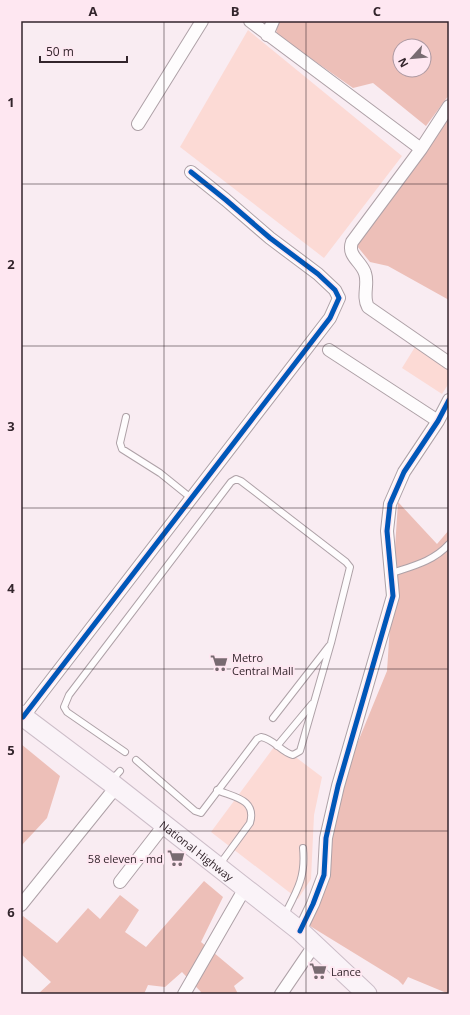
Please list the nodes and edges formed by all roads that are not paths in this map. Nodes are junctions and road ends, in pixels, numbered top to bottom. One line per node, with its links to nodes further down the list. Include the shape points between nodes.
1 (202, 21): 6 (street)
2 (250, 21): 4 (street)
3 (273, 21): 4 (street)
4 (267, 35): 7 (street)
5 (449, 106): 7 (street)
6 (138, 124)
7 (420, 149): 10 (street, via 352,242 351,252 366,274 365,302 368,307)
8 (191, 172): 14 (street, via 318,274 335,290 339,298 330,318)
9 (329, 350): 13 (street)
10 (449, 363)
11 (449, 400): 13 (street)
12 (126, 417): 14 (lane, via 120,443 122,448 160,473)
13 (438, 421): 16 (street, via 404,472 390,504 387,531)
14 (191, 498): 19 (street)
15 (449, 544): 16 (lane, via 430,560)
16 (392, 573): 33 (street, via 393,596 338,786 326,838 324,875 314,904)
17 (331, 643): 18 (lane); 20 (lane); 22 (lane, via 350,567 334,552 236,479 231,482 69,695 64,707 67,712)
18 (313, 702): 21 (lane); 21 (lane, via 297,754 288,753)
19 (22, 716): 24 (main road, National Highway)
20 (273, 718)
21 (277, 746): 25 (lane, via 266,738 257,739)
22 (125, 752)
23 (136, 760): 25 (lane, via 195,811 201,813)
24 (115, 780): 26 (main road, National Highway); 31 (street)
25 (217, 790): 28 (lane, via 232,794 245,803 252,815 250,823)
26 (165, 824): 28 (main road, National Highway); 29 (street)
27 (303, 848): 32 (lane, via 305,864 301,883)
28 (218, 867): 30 (main road, National Highway)
29 (120, 882)
30 (245, 888): 32 (main road, National Highway); 36 (street)
31 (21, 905)
32 (283, 917): 33 (main road, National Highway)
33 (300, 931): 34 (main road, National Highway)
34 (315, 944): 35 (main road, National Highway); 37 (street)
35 (358, 991)
36 (184, 994)
37 (281, 994)

